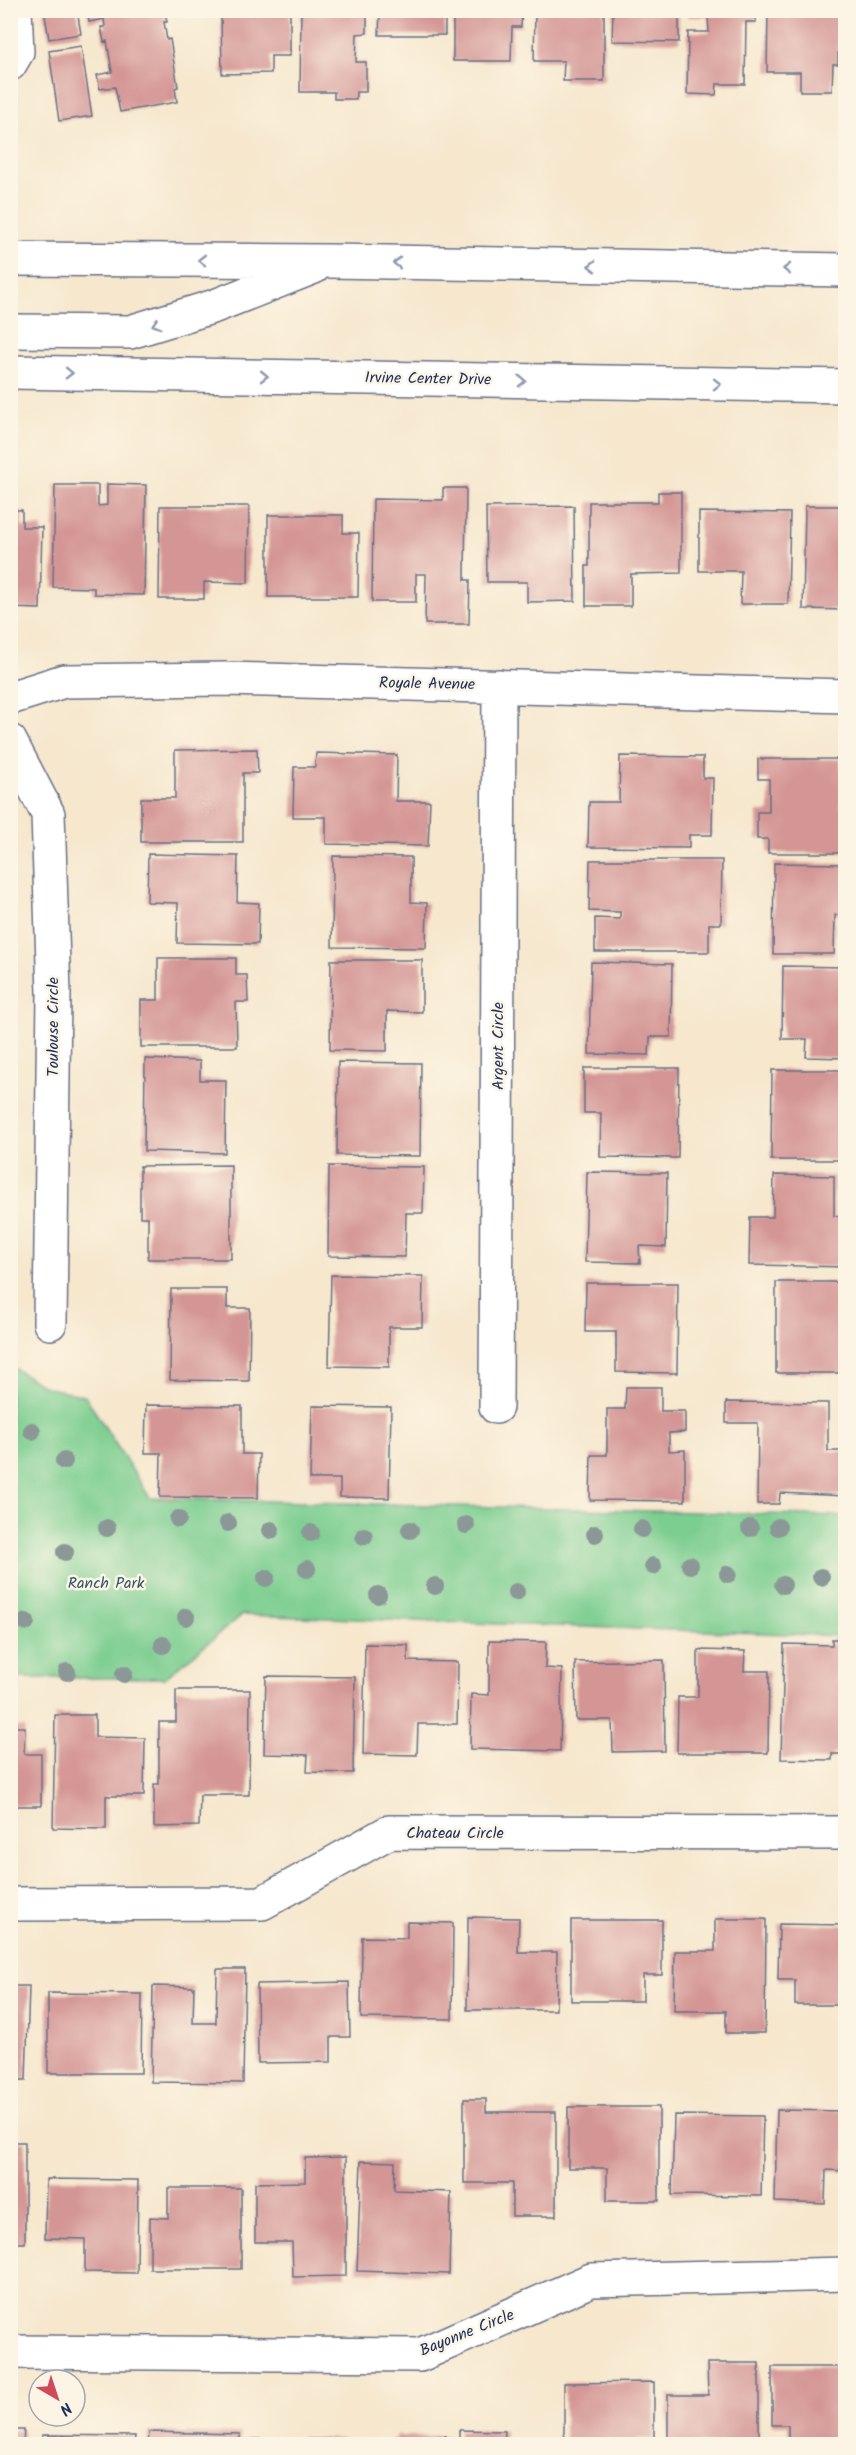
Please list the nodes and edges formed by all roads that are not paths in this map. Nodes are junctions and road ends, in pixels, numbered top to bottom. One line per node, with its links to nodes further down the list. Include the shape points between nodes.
1 (15, 10): 2 (street, via 17,52)
2 (10, 64)
3 (10, 259): 4 (street, one-way to 3)
4 (329, 261): 5 (street, one-way to 4); 6 (street, one-way to 6, via 215,306 130,332)
5 (846, 270)
6 (10, 332)
7 (10, 372): 8 (street, Irvine Center Drive, one-way to 8)
8 (846, 386)
9 (500, 686): 10 (street, Royale Avenue); 11 (street, Royale Avenue, via 226,679 64,681); 14 (street, Argent Circle)
10 (846, 696)
11 (10, 698)
12 (10, 741): 13 (street, Toulouse Circle, via 48,814 54,993)
13 (50, 1323)
14 (496, 1407)
15 (846, 1833): 16 (street, Chateau Circle, via 389,1832 262,1903)
16 (10, 1904)
17 (846, 2274): 18 (street, Bayonne Circle, via 591,2280 420,2355)
18 (10, 2352)

